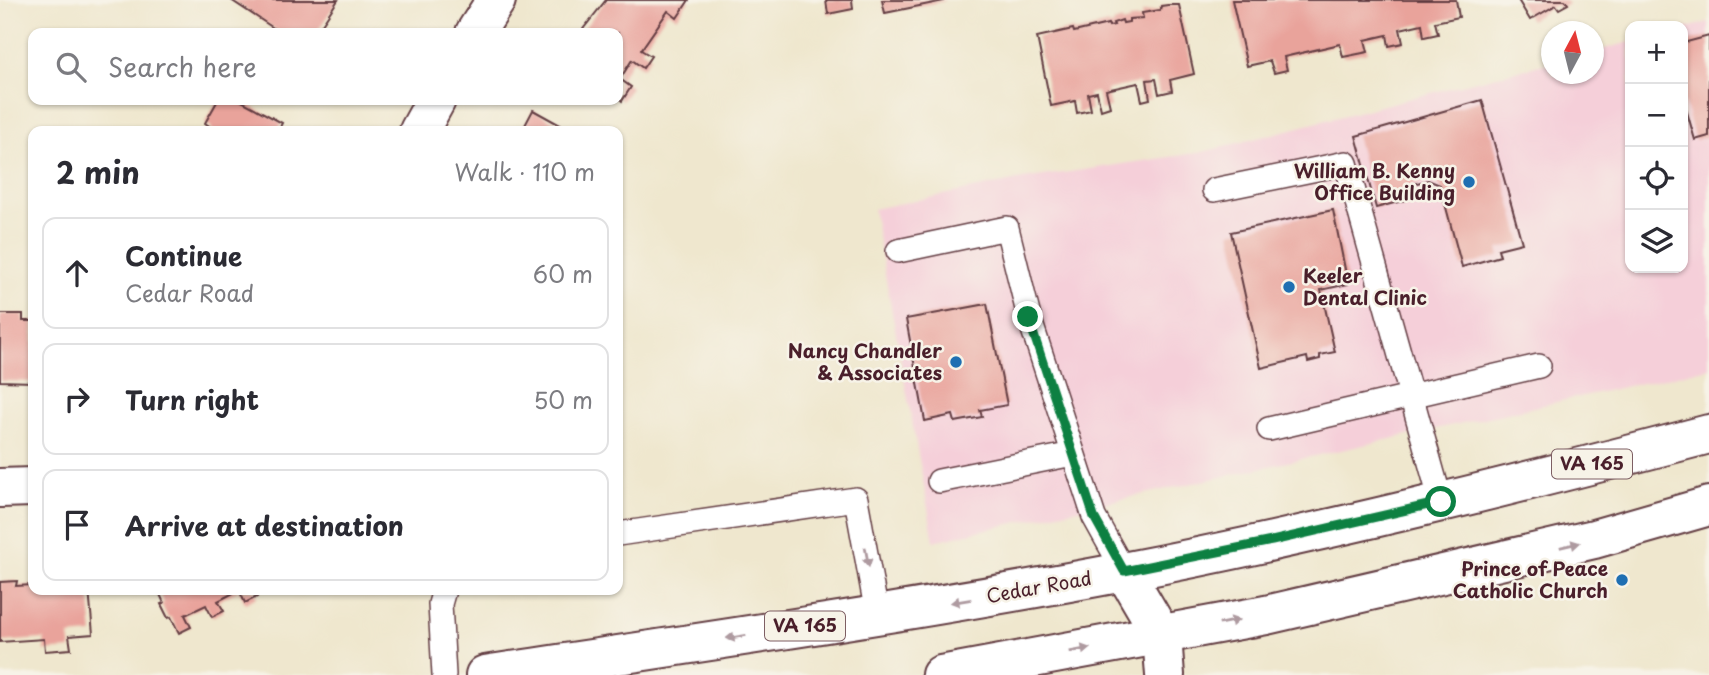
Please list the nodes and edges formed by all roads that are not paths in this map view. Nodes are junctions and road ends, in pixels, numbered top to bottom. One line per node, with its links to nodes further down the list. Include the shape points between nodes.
1 (496, 0): 2 (main road)
2 (478, 28)
3 (433, 105): 4 (main road)
4 (422, 126)
5 (1214, 190): 8 (lane, via 1346,163)
6 (898, 251): 11 (lane, via 1007,228 1028,317)
7 (1539, 366): 8 (lane)
8 (1412, 396): 9 (lane); 15 (lane)
9 (1269, 429)
10 (1709, 434): 15 (main road, Cedar Road / VA 165)
11 (1073, 454): 12 (lane); 18 (lane, via 1094,517)
12 (939, 481)
13 (28, 486): 14 (main road)
14 (0, 488)
15 (1441, 502): 18 (main road, Cedar Road / VA 165)
16 (1709, 506): 21 (main road, one-way to 16, via 1555,548)
17 (623, 533): 20 (lane, one-way to 20, via 856,499)
18 (1124, 571): 20 (main road, Cedar Road / VA 165, one-way to 20); 21 (main road)
19 (443, 595): 22 (lane)
20 (877, 614): 23 (main road, Cedar Road / VA 165, one-way to 23)
21 (1162, 636): 24 (main road, one-way to 21); 25 (main road)
22 (444, 675)
23 (485, 675)
24 (941, 675)
25 (1166, 675)

